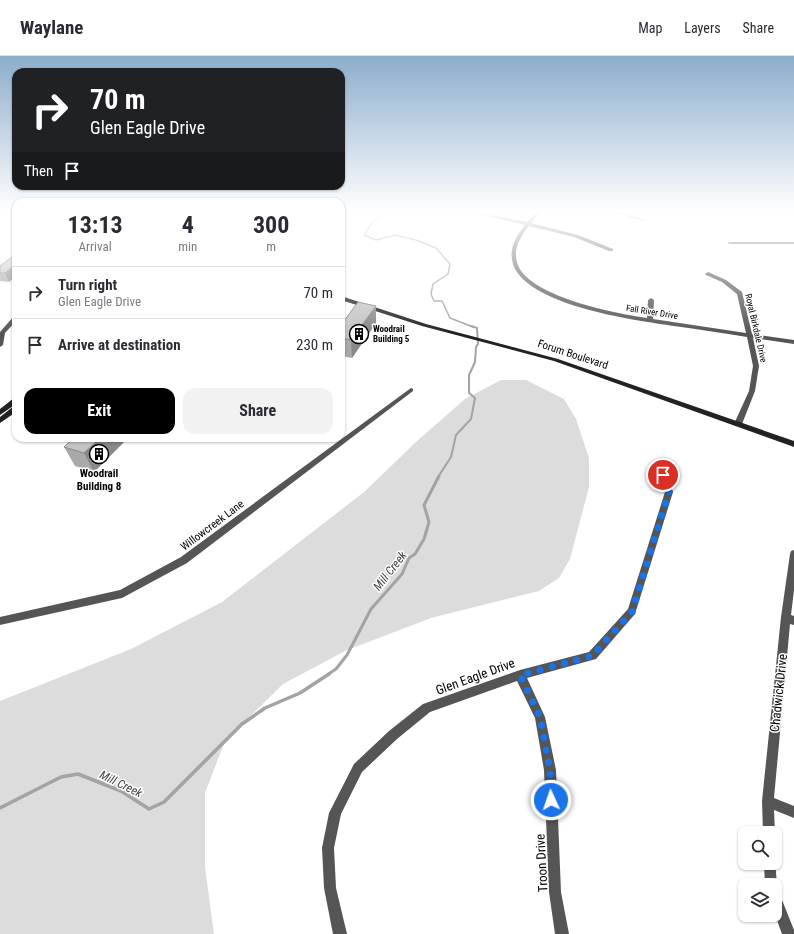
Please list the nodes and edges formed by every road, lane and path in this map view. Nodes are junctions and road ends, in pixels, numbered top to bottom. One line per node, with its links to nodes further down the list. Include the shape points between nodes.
1 (513, 252): 5 (street, Fall River Drive, via 512,259 533,284 562,300 592,310)
2 (708, 274): 8 (street, Royal Birkdale Drive, via 724,280 740,293)
3 (345, 299): 16 (street, Forum Boulevard, via 424,325 556,360)
4 (651, 300): 5 (street)
5 (650, 320): 8 (street, Fall River Drive)
6 (12, 322): 7 (street)
7 (2, 335): 10 (street)
8 (748, 335): 9 (street, Fall River Drive); 16 (street, Royal Birkdale Drive, via 756,366 755,379)
9 (794, 342)
10 (0, 345)
11 (411, 390): 17 (street, Willowcreek Lane)
12 (12, 403): 14 (street)
13 (12, 411): 15 (street)
14 (0, 413)
15 (0, 421)
16 (738, 424): 19 (street, Forum Boulevard)
17 (345, 439)
18 (342, 442): 23 (street, Willowcreek Lane, via 184,560 122,594)
19 (794, 444)
20 (663, 475): 24 (street, Glen Eagle Drive, via 669,492 632,612 592,656)
21 (794, 554): 22 (street, Chadwick Drive)
22 (790, 619): 25 (street, Chadwick Drive)
23 (0, 621)
24 (520, 675): 29 (street, Glen Eagle Drive, via 427,708 358,768 335,813 328,848 330,888); 30 (street, Troon Drive, via 540,717 550,770 555,892)
25 (768, 801): 26 (street); 27 (street, Chadwick Drive)
26 (794, 812)
27 (769, 826)
28 (782, 918): 31 (street)
29 (340, 934)
30 (562, 934)
31 (788, 934)

